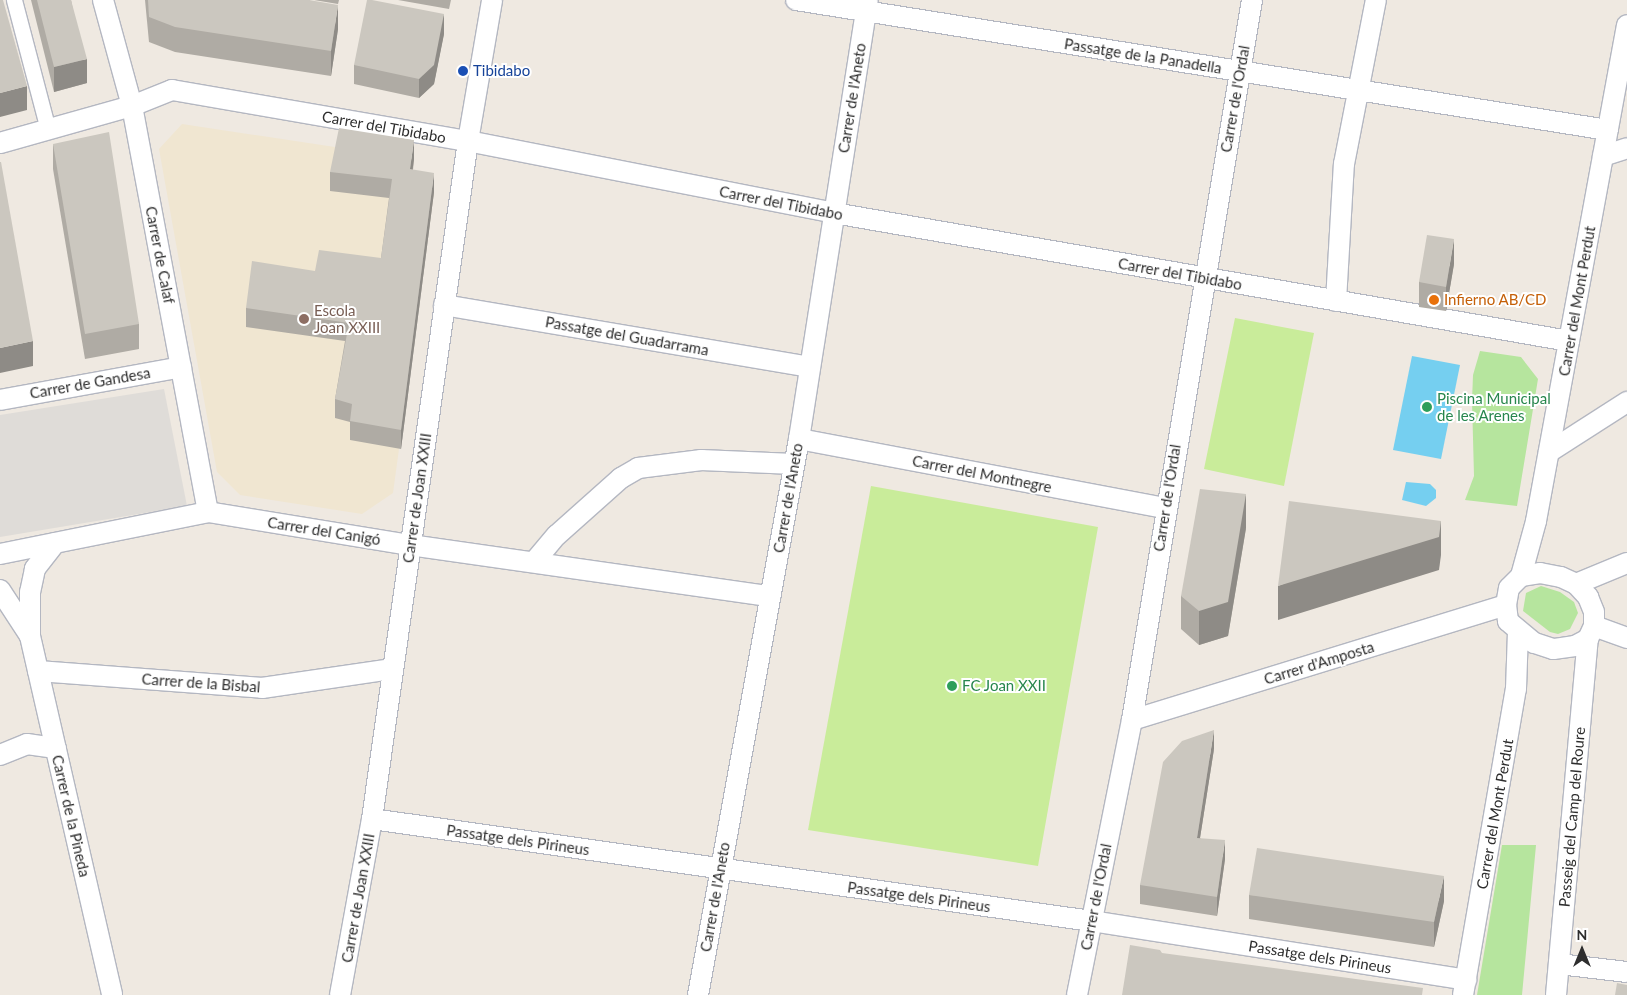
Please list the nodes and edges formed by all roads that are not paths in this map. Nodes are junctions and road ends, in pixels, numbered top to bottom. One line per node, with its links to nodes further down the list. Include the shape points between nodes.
1 (14, 0): 12 (street)
2 (103, 0): 11 (street, Carrer de Calaf)
3 (492, 0): 14 (street, Carrer de Joan XXIII)
4 (796, 0): 7 (street, Passatge de la Panadella)
5 (1252, 0): 9 (street, Carrer de l'Ordal)
6 (1376, 0): 10 (street)
7 (867, 6): 9 (street, Passatge de la Panadella); 18 (street, Carrer de l'Aneto)
8 (1627, 26): 13 (street, Carrer del Mont Perdut)
9 (1239, 71): 10 (street, Passatge de la Panadella); 19 (street, Carrer de l'Ordal)
10 (1358, 90): 13 (street, Passatge de la Panadella); 20 (street, via 1344,164)
11 (132, 106): 12 (street, Carrer del Tibidabo); 14 (street, Carrer del Tibidabo, via 172,90); 23 (street, Carrer de Calaf)
12 (48, 130): 15 (street, Carrer del Tibidabo)
13 (1608, 130): 17 (street, Carrer del Mont Perdut)
14 (468, 141): 18 (street, Carrer del Tibidabo); 21 (street, Carrer de Joan XXIII)
15 (0, 143)
16 (1627, 148): 17 (street)
17 (1603, 156): 22 (street, Carrer del Mont Perdut)
18 (834, 213): 19 (street, Carrer del Tibidabo); 24 (street, Carrer de l'Aneto)
19 (1205, 279): 20 (street, Carrer del Tibidabo); 30 (street, Carrer de l'Ordal)
20 (1336, 300): 22 (street, Carrer del Tibidabo)
21 (444, 305): 24 (street, Passatge del Guadarrama); 33 (street, Carrer de Joan XXIII)
22 (1569, 341): 28 (street, Carrer del Mont Perdut)
23 (181, 367): 25 (street, Carrer de Gandesa); 31 (street, Carrer de Calaf)
24 (810, 368): 27 (street, Carrer de l'Aneto)
25 (0, 400)
26 (1627, 402): 28 (street)
27 (799, 439): 29 (street, Carrer de l'Aneto); 30 (street, Carrer del Montnegre)
28 (1549, 452): 37 (street, Carrer del Mont Perdut, via 1536,521)
29 (794, 464): 35 (street, via 701,460 638,468 621,478 558,535); 40 (street, Carrer de l'Aneto)
30 (1165, 508): 48 (street, Carrer de l'Ordal)
31 (208, 512): 32 (street, Carrer del Canigó); 33 (street, Carrer del Canigó)
32 (55, 544): 34 (street, Carrer del Canigó); 44 (street, Carrer de la Pineda, via 35,569 30,592)
33 (410, 545): 35 (street, Carrer del Canigó); 46 (street, Carrer de Joan XXIII)
34 (0, 554)
35 (534, 562): 40 (street, Carrer del Canigó)
36 (1627, 563): 38 (street)
37 (1521, 576): 38 (street, via 1540,572); 41 (street, via 1509,588)
38 (1576, 584): 43 (street, via 1588,596 1594,612)
39 (0, 590): 44 (street, Carrer de la Pineda)
40 (770, 596): 52 (street, Carrer de l'Aneto)
41 (1506, 605): 42 (street, via 1508,621); 48 (street, Carrer d'Amposta)
42 (1518, 632): 43 (street, via 1534,643 1553,649 1575,646); 56 (street, Carrer del Mont Perdut, via 1516,689)
43 (1591, 633): 45 (street); 54 (street, Passeig del Camp del Roure)
44 (30, 636): 47 (street, Carrer de la Pineda)
45 (1627, 638)
46 (393, 669): 47 (street, Carrer de la Bisbal, via 262,688); 51 (street, Carrer de Joan XXIII)
47 (38, 671): 49 (street, Carrer de la Pineda)
48 (1132, 720): 53 (street, Carrer de l'Ordal)
49 (56, 748): 50 (street, via 27,744); 57 (street, Carrer de la Pineda)
50 (0, 755)
51 (372, 819): 52 (street, Passatge dels Pirineus); 58 (street, Carrer de Joan XXIII)
52 (719, 869): 53 (street, Passatge dels Pirineus); 59 (street, Carrer de l'Aneto)
53 (1091, 921): 56 (street, Passatge dels Pirineus); 60 (street, Carrer de l'Ordal)
54 (1559, 964): 55 (street); 61 (street, Passeig del Camp del Roure)
55 (1627, 972)
56 (1464, 987)
57 (112, 995)
58 (340, 995)
59 (698, 995)
60 (1076, 995)
61 (1556, 995)

